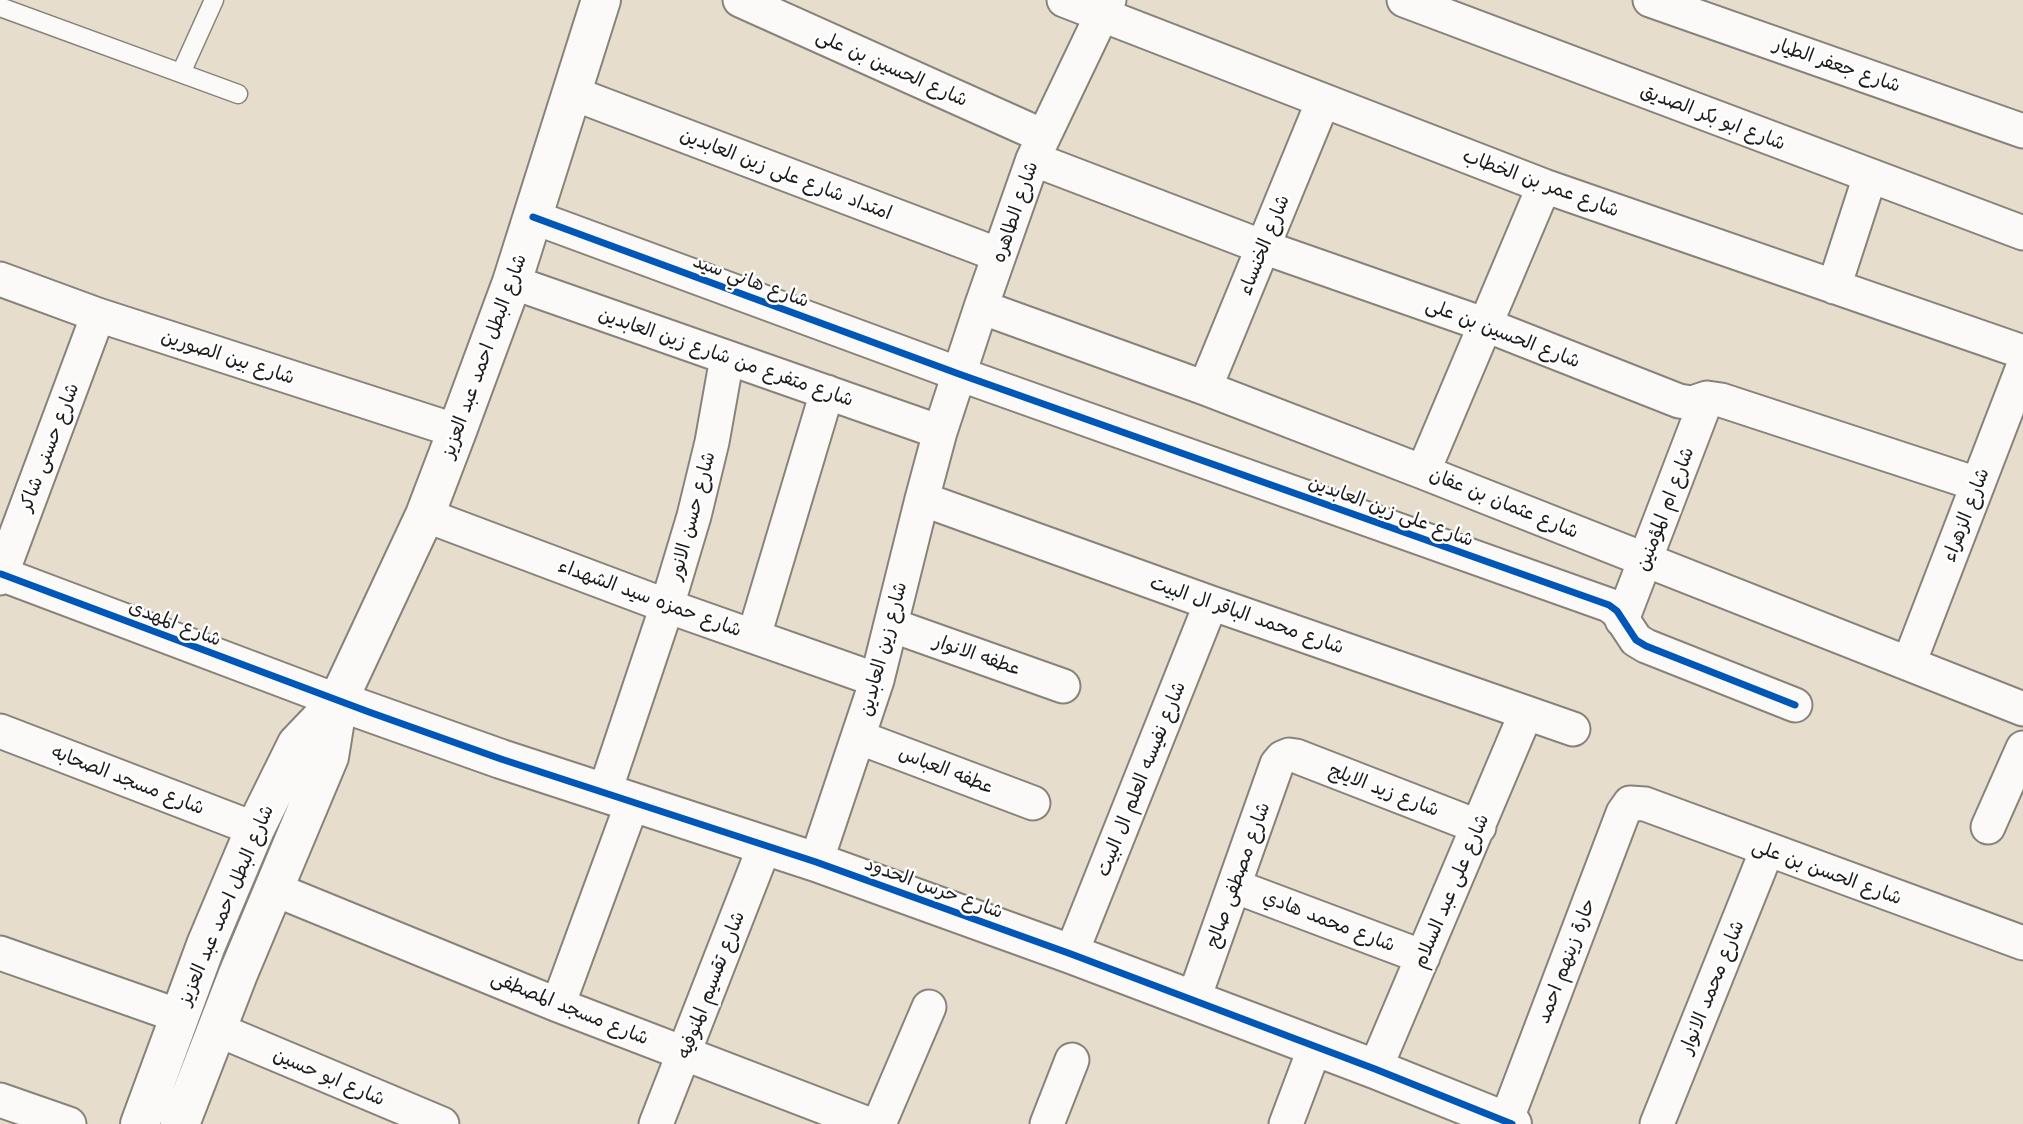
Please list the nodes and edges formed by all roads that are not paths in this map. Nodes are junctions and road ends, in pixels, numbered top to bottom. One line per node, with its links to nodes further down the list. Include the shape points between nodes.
1 (214, 0): 9 (lane)
2 (601, 0): 10 (main road, شارع البطل احمد عبد العزيز)
3 (740, 0): 14 (street, شارع الحسين بن على)
4 (1064, 0): 8 (street, شارع عمر بن الخطاب)
5 (1404, 0): 15 (street, شارع ابو بكر الصديق)
6 (1650, 0): 13 (street, شارع جعفر الطيار)
7 (0, 7): 9 (lane)
8 (1105, 8): 12 (street, شارع عمر بن الخطاب); 14 (street, شارع الطاهره)
9 (181, 73): 11 (lane)
10 (572, 93): 17 (main road, شارع البطل احمد عبد العزيز); 20 (street, امتداد شارع على زين العابدين)
11 (238, 94)
12 (1323, 102): 16 (street, شارع عمر بن الخطاب); 19 (street, شارع الخنساء)
13 (2023, 131)
14 (1038, 147): 19 (street, شارع الحسين بن على); 20 (street, شارع الطاهره)
15 (1870, 176): 18 (street, شارع ابو بكر الصديق); 23 (street)
16 (1544, 186): 23 (street, شارع عمر بن الخطاب); 26 (street)
17 (533, 217): 22 (main road, شارع البطل احمد عبد العزيز); 30 (street, شارع هاني سيد)
18 (2023, 233)
19 (1263, 247): 26 (street, شارع الحسين بن على); 31 (street, شارع الخنساء)
20 (999, 255): 24 (street, شارع الطاهره)
21 (0, 279): 25 (street, شارع بين الصورين)
22 (512, 282): 28 (street, شارع متفرع من شارع زين العابدين); 34 (main road, شارع البطل احمد عبد العزيز)
23 (1834, 287): 27 (street, شارع عمر بن الخطاب)
24 (981, 307): 30 (street, شارع الطاهره); 31 (street, شارع عثمان بن عفان)
25 (98, 315): 34 (street, شارع بين الصورين); 41 (street, شارع حسنى شاكر)
26 (1486, 325): 33 (street, شارع الحسين بن على, via 1679,401); 36 (street)
27 (2023, 352)
28 (727, 358): 32 (street, شارع متفرع من شارع زين العابدين); 43 (street, شارع حسن الانور, via 712,442)
29 (2023, 367): 37 (street, شارع الزهراء)
30 (959, 373): 35 (street, شارع الطاهره); 44 (street, شارع على زين العابدين, via 1609,605)
31 (1205, 388): 36 (street, شارع عثمان بن عفان)
32 (827, 392): 35 (street, شارع متفرع من شارع زين العابدين); 46 (street)
33 (1707, 398): 37 (street, شارع الحسين بن على); 40 (street, شارع ام المؤمنين)
34 (457, 431): 39 (main road, شارع البطل احمد عبد العزيز)
35 (940, 432): 38 (street, شارع زين العابدين)
36 (1423, 472): 40 (street, شارع عثمان بن عفان)
37 (1977, 484): 47 (street, شارع الزهراء)
38 (922, 499): 42 (street, شارع محمد الباقر ال البيت); 45 (street, شارع زين العابدين)
39 (425, 515): 43 (street, شارع حمزه سيد الشهداء); 50 (main road, شارع البطل احمد عبد العزيز)
40 (1645, 559): 44 (street, شارع ام المؤمنين); 47 (street, شارع عثمان بن عفان)
41 (1, 576): 50 (street, شارع المهدى)
42 (1211, 603): 53 (street, شارع محمد الباقر ال البيت); 72 (street, شارع نفيسه العلم ال البيت)
43 (667, 606): 46 (street, شارع حمزه سيد الشهداء); 59 (street, شارع حسن الانور)
44 (1622, 620): 51 (street, شارع على زين العابدين, via 1646,646)
45 (891, 625): 48 (street, شارع زين العابدين); 49 (street, عطفه الانوار)
46 (754, 636): 48 (street, شارع حمزه سيد الشهداء)
47 (1909, 663): 52 (street, شارع عثمان بن عفان)
48 (877, 680): 56 (street, شارع زين العابدين)
49 (1063, 686)
50 (338, 701): 59 (main road, شارع حرس الحدود); 64 (main road, شارع البطل احمد عبد العزيز, via 297,744); 69 (main road, شارع البطل احمد عبد العزيز, via 329,757)
51 (1795, 705)
52 (2023, 709)
53 (1526, 713): 54 (street, شارع محمد الباقر ال البيت); 62 (street, شارع على عبد السلام)
54 (1573, 729)
55 (0, 731): 64 (street, شارع مسجد الصحابه)
56 (858, 737): 60 (street, عطفه العباس); 67 (street, شارع زين العابدين)
57 (2023, 748): 63 (street)
58 (1289, 755): 62 (street, شارع زيد الايلج); 68 (street, شارع مصطفى صالح, via 1277,764)
59 (619, 796): 65 (main road, شارع حرس الحدود); 75 (street, شارع حسن الانور)
60 (1033, 803)
61 (1630, 803): 66 (street, شارع الحسن بن على, via 1645,804); 84 (street, حارة زينهم احمد)
62 (1479, 827): 73 (street, شارع على عبد السلام)
63 (1988, 827)
64 (255, 829): 77 (main road, شارع البطل احمد عبد العزيز)
65 (765, 845): 67 (main road, شارع حرس الحدود); 80 (street, شارع تقسيم المنوفيه)
66 (1767, 850): 70 (street, شارع الحسن بن على); 94 (street, شارع محمد الانوار)
67 (816, 862): 72 (main road, شارع حرس الحدود)
68 (1234, 886): 73 (street, شارع محمد هادي); 74 (street, شارع مصطفى صالح)
69 (274, 888): 75 (street, شارع مسجد المصطفى); 78 (main road, شارع البطل احمد عبد العزيز)
70 (2023, 943)
71 (0, 953): 77 (street)
72 (1071, 954): 74 (main road, شارع حرس الحدود)
73 (1423, 957): 82 (street, شارع على عبد السلام)
74 (1194, 1001): 79 (main road, شارع حرس الحدود)
75 (558, 1004): 80 (street, شارع مسجد المصطفى)
76 (929, 1007): 91 (street)
77 (178, 1016): 86 (main road, شارع البطل احمد عبد العزيز)
78 (216, 1029): 87 (main road, شارع البطل احمد عبد العزيز); 88 (street, شارع ابو حسين)
79 (1315, 1047): 82 (main road, شارع حرس الحدود); 93 (street)
80 (685, 1053): 89 (street, شارع تقسيم المنوفيه); 90 (street, شارع مسجد المصطفى)
81 (1072, 1060): 92 (street)
82 (1374, 1069): 84 (main road, شارع حرس الحدود)
83 (0, 1100): 85 (street)
84 (1509, 1123)
85 (69, 1124)
86 (140, 1124)
87 (180, 1124)
88 (442, 1124)
89 (656, 1124)
90 (868, 1124)
91 (878, 1124)
92 (1047, 1124)
93 (1286, 1124)
94 (1657, 1124)

